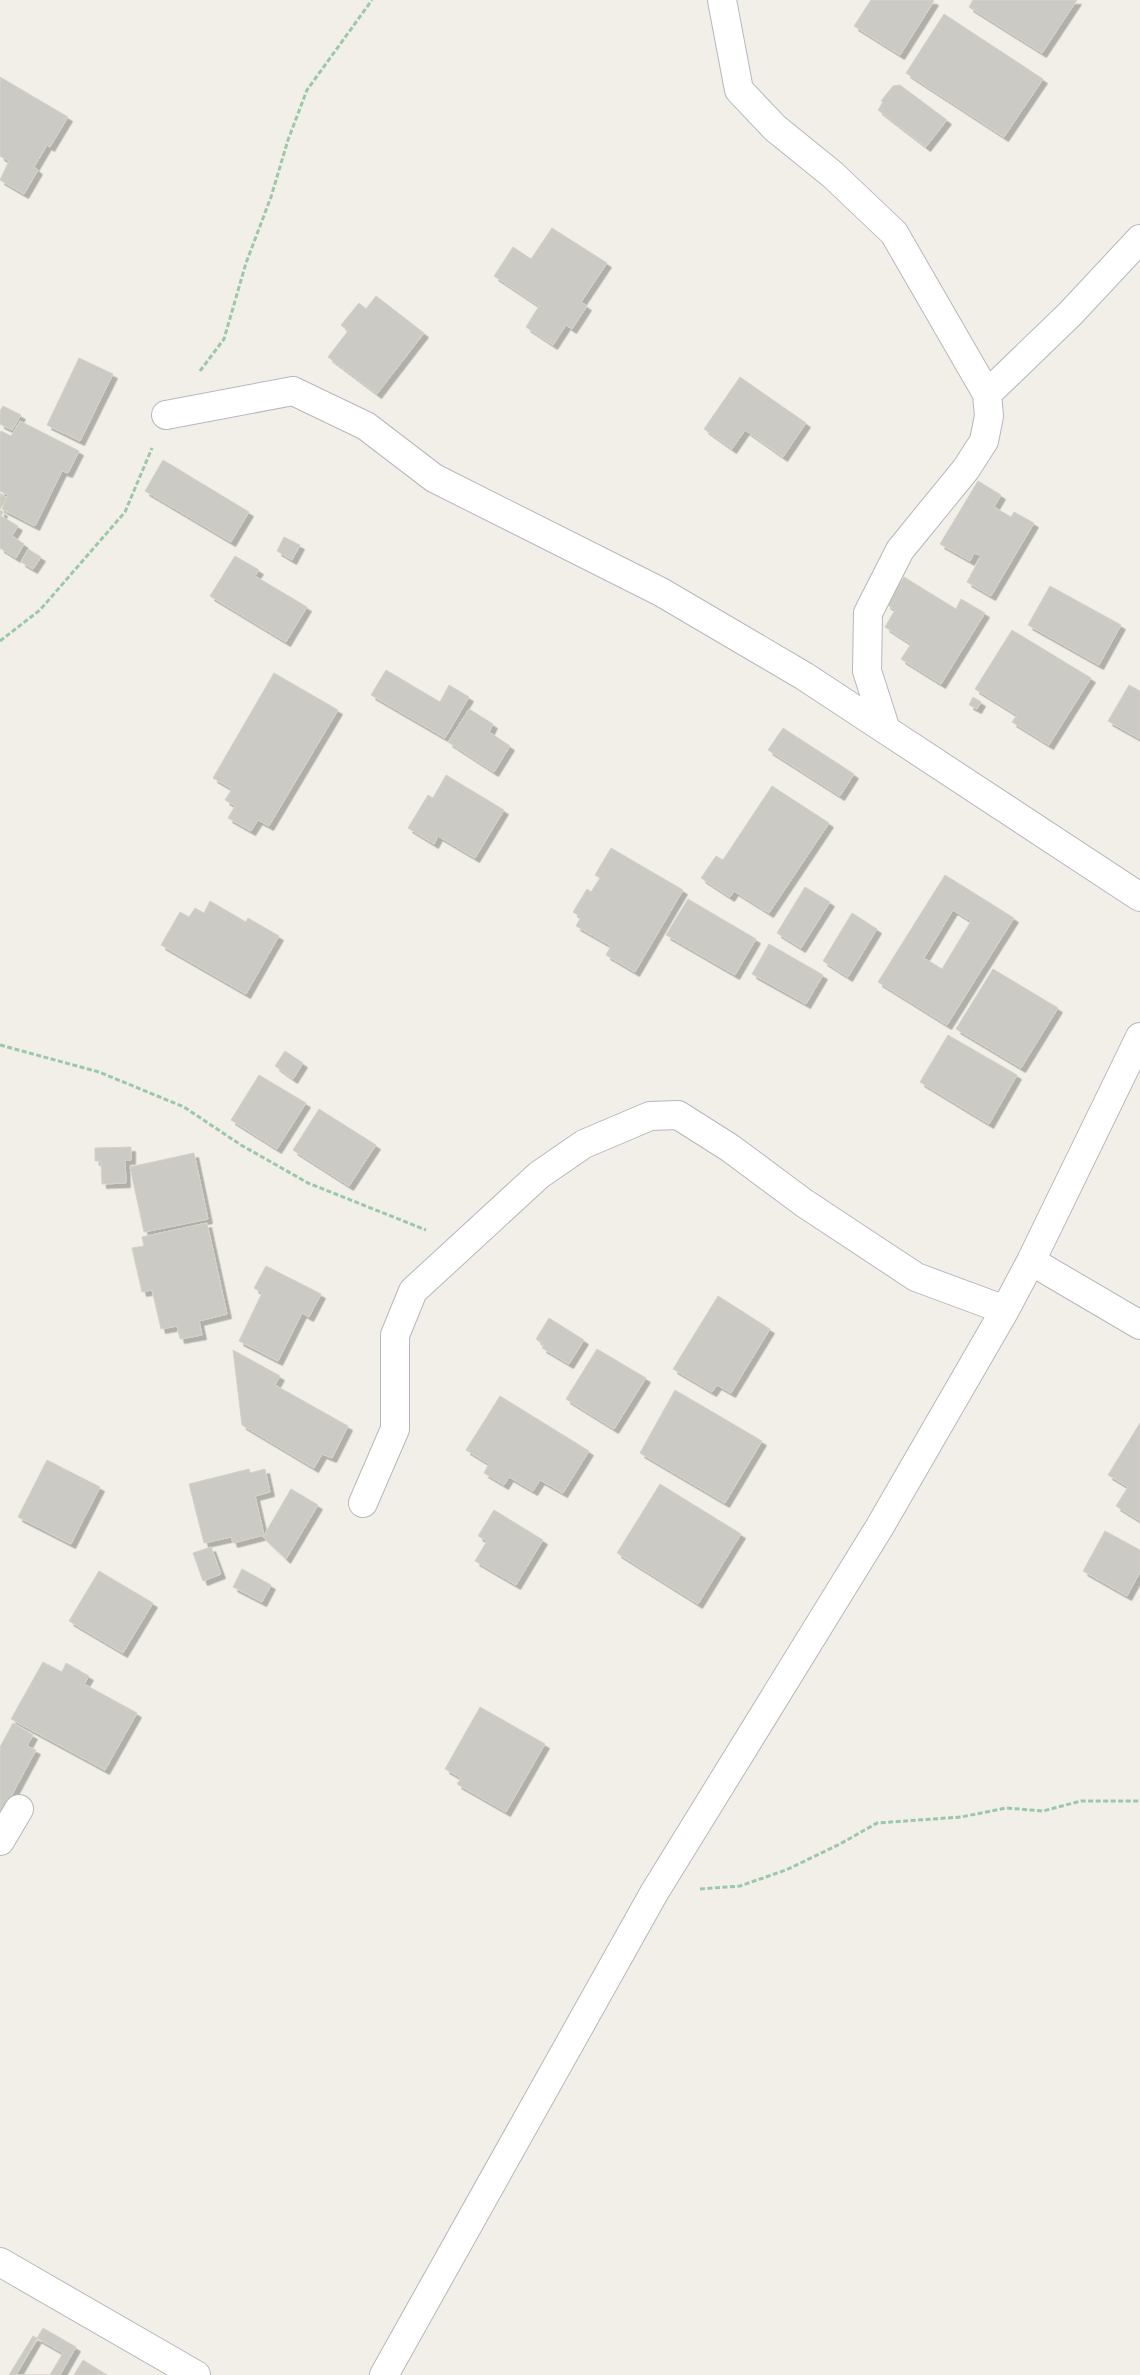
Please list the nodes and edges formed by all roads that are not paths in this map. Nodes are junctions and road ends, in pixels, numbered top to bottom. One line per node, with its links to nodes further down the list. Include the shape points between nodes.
1 (722, 0): 3 (street, via 739,90 775,128 833,175 894,233)
2 (1140, 239): 3 (street, via 1070,314)
3 (987, 394): 5 (street, via 989,416 984,441 966,470 900,550 868,613 867,671)
4 (166, 415): 5 (street, via 293,391 366,426 434,478 661,592 804,676)
5 (886, 730): 6 (street)
6 (1140, 897)
7 (1140, 1036): 8 (street)
8 (1031, 1261): 9 (street); 10 (street)
9 (1005, 1310): 11 (street, via 916,1277 804,1204 730,1148 678,1115 650,1116 584,1144 539,1175 413,1291 395,1335 395,1429); 16 (street, via 879,1528 654,1893)
10 (1140, 1325)
11 (363, 1503)
12 (19, 1809): 13 (street)
13 (0, 1841)
14 (0, 2262): 15 (street)
15 (196, 2375)
16 (384, 2375)

